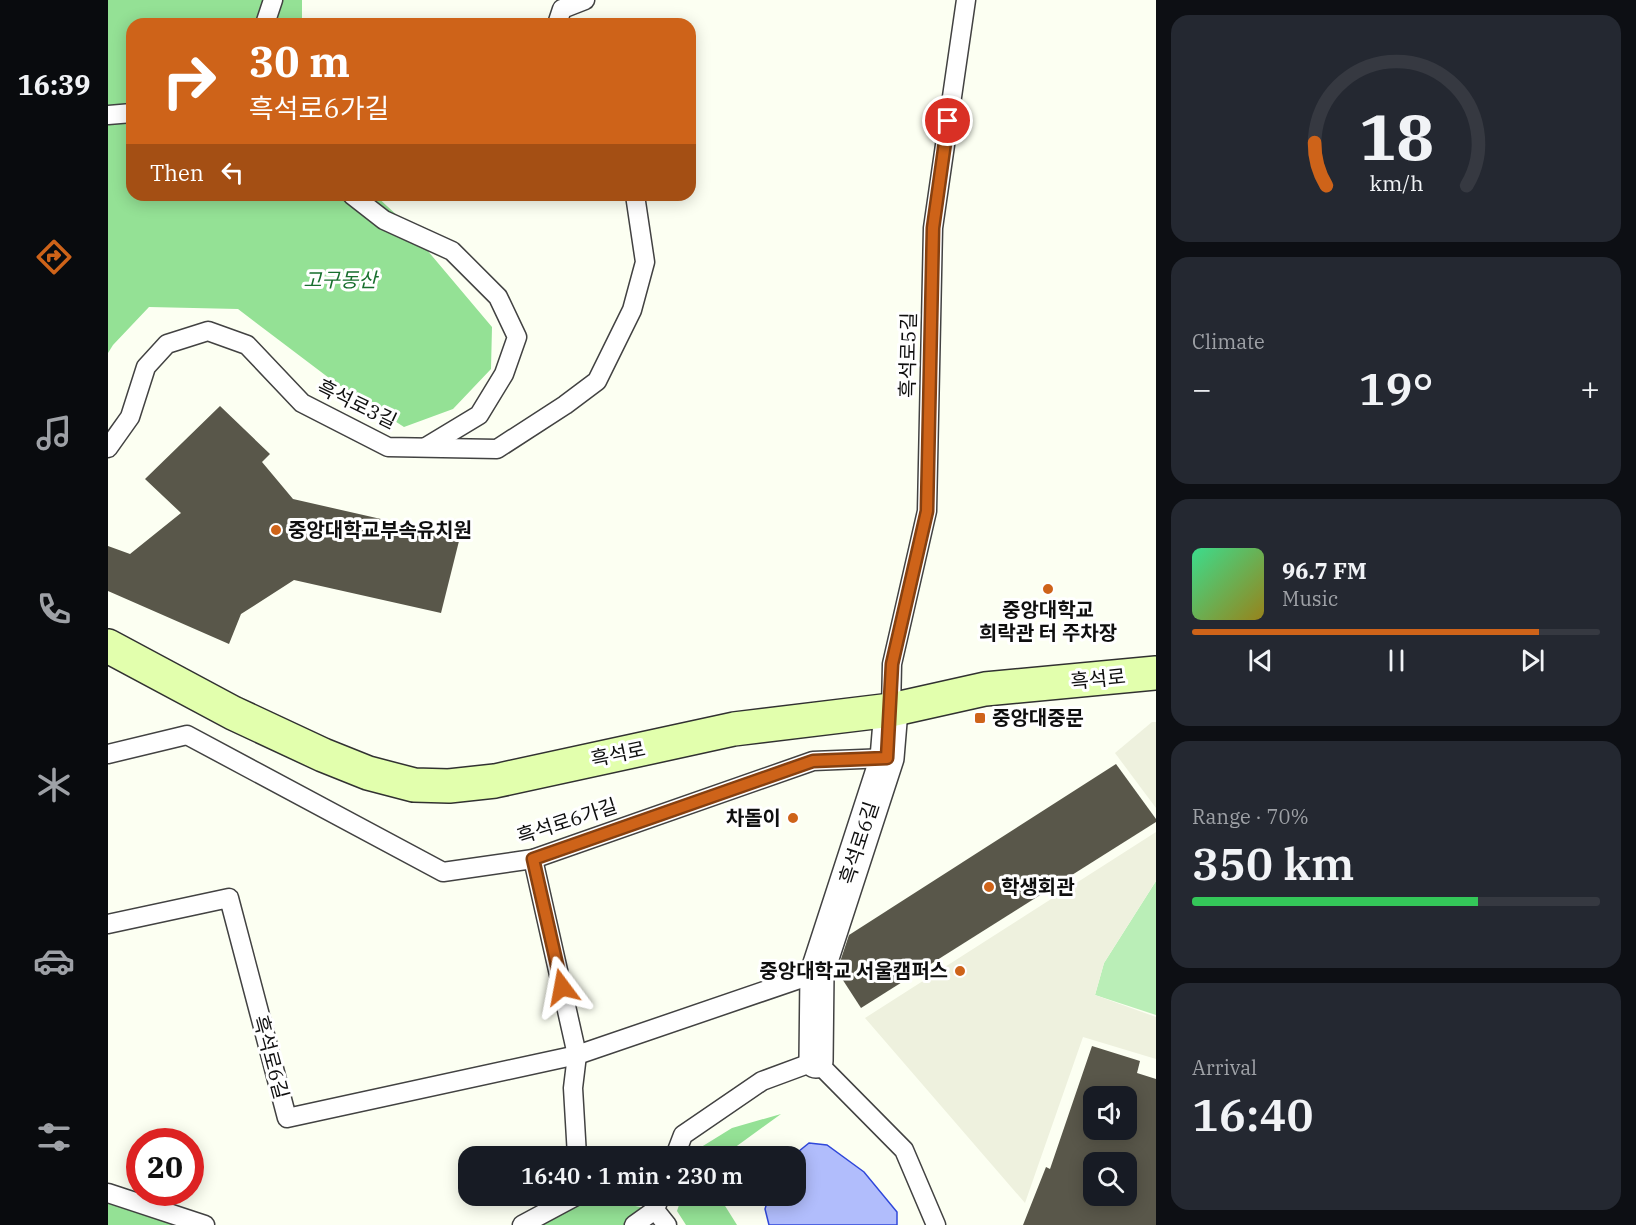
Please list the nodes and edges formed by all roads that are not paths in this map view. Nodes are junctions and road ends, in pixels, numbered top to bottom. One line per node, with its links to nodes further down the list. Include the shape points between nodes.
1 (273, 0): 4 (lane)
2 (585, 0): 5 (lane, via 562,9)
3 (966, 0): 14 (lane, 흑석로5길, via 933,228 927,511 892,664)
4 (268, 18)
5 (559, 18)
6 (126, 114): 7 (lane)
7 (108, 115)
8 (360, 201): 10 (lane, via 384,220 452,251 498,297 517,337 504,374 479,415)
9 (636, 201): 10 (lane, 흑석로3길, via 645,262 632,310 597,381 497,449)
10 (426, 447): 11 (lane, 흑석로3길, via 388,447 302,403 247,345 208,330 166,344 146,367 130,417)
11 (108, 448)
12 (108, 646): 14 (street, 흑석로, via 233,713 323,755 368,773 414,785 495,781 734,729)
13 (1156, 673): 14 (street, 흑석로, via 985,689)
14 (891, 710): 16 (street, 흑석로6길)
15 (108, 754): 17 (lane, 흑석로6가길, via 187,735 443,872)
16 (887, 758): 17 (lane, 흑석로6가길, via 813,761); 19 (street, 흑석로6길)
17 (533, 859): 20 (lane)
18 (108, 924): 20 (lane, 흑석로6길, via 230,898 286,1118)
19 (817, 973): 20 (lane, 흑석로6길); 21 (street, 흑석로6길)
20 (577, 1055): 22 (lane, via 573,1088)
21 (816, 1061): 23 (lane, via 762,1082 683,1135); 32 (lane, via 904,1150)
22 (576, 1146)
23 (679, 1146)
24 (108, 1193): 28 (lane)
25 (557, 1206): 29 (lane)
26 (654, 1206): 30 (lane)
27 (658, 1206): 31 (lane)
28 (205, 1225)
29 (522, 1225)
30 (634, 1225)
31 (667, 1225)
32 (936, 1225)

